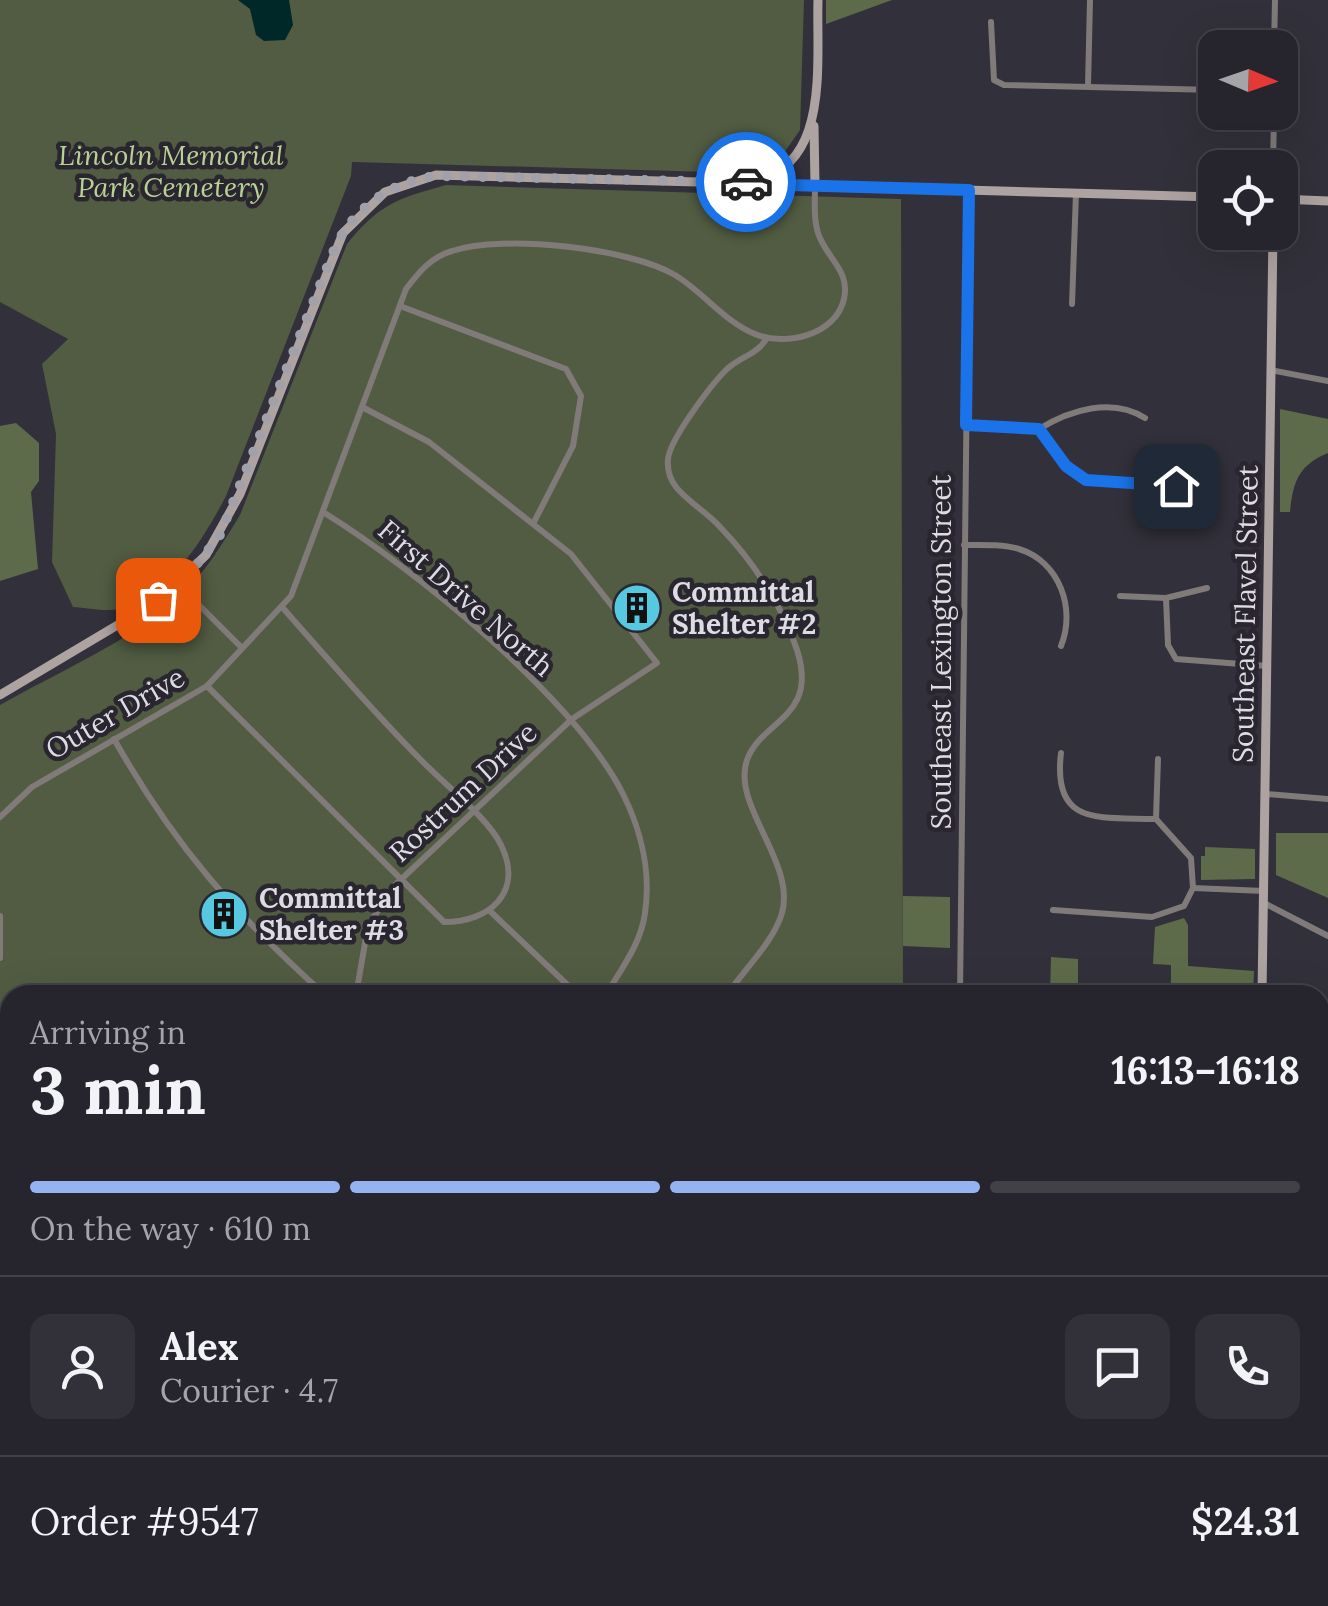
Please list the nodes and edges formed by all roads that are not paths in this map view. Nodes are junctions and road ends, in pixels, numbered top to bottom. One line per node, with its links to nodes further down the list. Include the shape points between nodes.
1 (818, 0): 8 (main road)
2 (1090, 0): 6 (street)
3 (1276, 0): 5 (street)
4 (991, 22): 6 (street, via 994,80)
5 (1275, 30)
6 (1088, 86): 7 (street)
7 (1198, 89)
8 (813, 124): 9 (main road, via 796,156); 10 (main road)
9 (764, 178): 10 (main road); 30 (main road, via 736,183 436,176 375,199 336,245 232,513 214,545)
10 (815, 186): 11 (main road); 19 (street, via 818,234 844,276 842,306 810,334)
11 (969, 190): 12 (main road); 24 (street, Southeast Lexington Street)
12 (1076, 192): 13 (main road); 17 (street)
13 (1198, 196)
14 (1298, 199): 15 (main road)
15 (1328, 200)
16 (1272, 250): 20 (main road, Southeast Flavel Street)
17 (1072, 304)
18 (400, 306): 19 (street, Outer Drive, via 416,275 450,251 560,247 656,266); 22 (street, Outer Drive); 28 (street, via 566,369 582,396 573,446)
19 (766, 338): 62 (street, via 758,352 720,378 672,446 667,464 678,490 721,528 757,574 800,662 792,709 752,750 745,770 782,880 782,912)
20 (1270, 370): 21 (street); 37 (main road, Southeast Flavel Street)
21 (1328, 382)
22 (362, 407): 27 (street, Outer Drive); 28 (street, via 429,442)
23 (1145, 418): 25 (street, via 1131,409 1094,408)
24 (966, 425): 25 (street); 29 (street, Southeast Lexington Street)
25 (1039, 429): 26 (street, via 1066,466 1086,480)
26 (1176, 486)
27 (323, 512): 34 (street, Outer Drive); 40 (street, First Drive North, via 371,542 489,640)
28 (534, 522): 40 (street, Rostrum Drive, via 571,554 657,663)
29 (964, 544): 35 (street, via 1016,548 1050,571 1067,607); 63 (street, Southeast Lexington Street)
30 (178, 584): 36 (street); 39 (main road)
31 (1207, 588): 33 (street)
32 (1120, 596): 33 (street)
33 (1166, 598): 37 (street, via 1168,645 1176,660)
34 (282, 607): 36 (street, Outer Drive); 46 (street)
35 (1061, 646)
36 (242, 648): 38 (street, Outer Drive)
37 (1267, 666): 44 (main road, Southeast Flavel Street)
38 (206, 686): 41 (street, Outer Drive); 49 (street)
39 (0, 695)
40 (570, 724): 46 (street, Rostrum Drive); 61 (street, First Drive North, via 622,792 646,872 636,944)
41 (114, 739): 47 (street, Outer Drive, via 20,795); 58 (street, via 202,874)
42 (1061, 753): 48 (street, via 1059,786 1076,810)
43 (1158, 759): 48 (street)
44 (1266, 794): 45 (street); 51 (main road, Southeast Flavel Street)
45 (1328, 799)
46 (473, 814): 49 (street, Rostrum Drive); 54 (street, via 500,842 510,872 504,898)
47 (0, 817)
48 (1156, 819): 50 (street, via 1191,858)
49 (401, 881): 54 (street, via 444,922); 59 (street, Rostrum Drive, via 368,926)
50 (1192, 888): 51 (street); 53 (street, via 1184,906 1166,916)
51 (1264, 892): 52 (main road, Southeast Flavel Street)
52 (1264, 903): 56 (street); 64 (main road, Southeast Flavel Street)
53 (1054, 910)
54 (491, 912): 60 (street)
55 (0, 916): 57 (street)
56 (1328, 936)
57 (0, 958)
58 (315, 985)
59 (358, 985)
60 (568, 985)
61 (612, 985)
62 (734, 985)
63 (960, 985)
64 (1262, 985)

